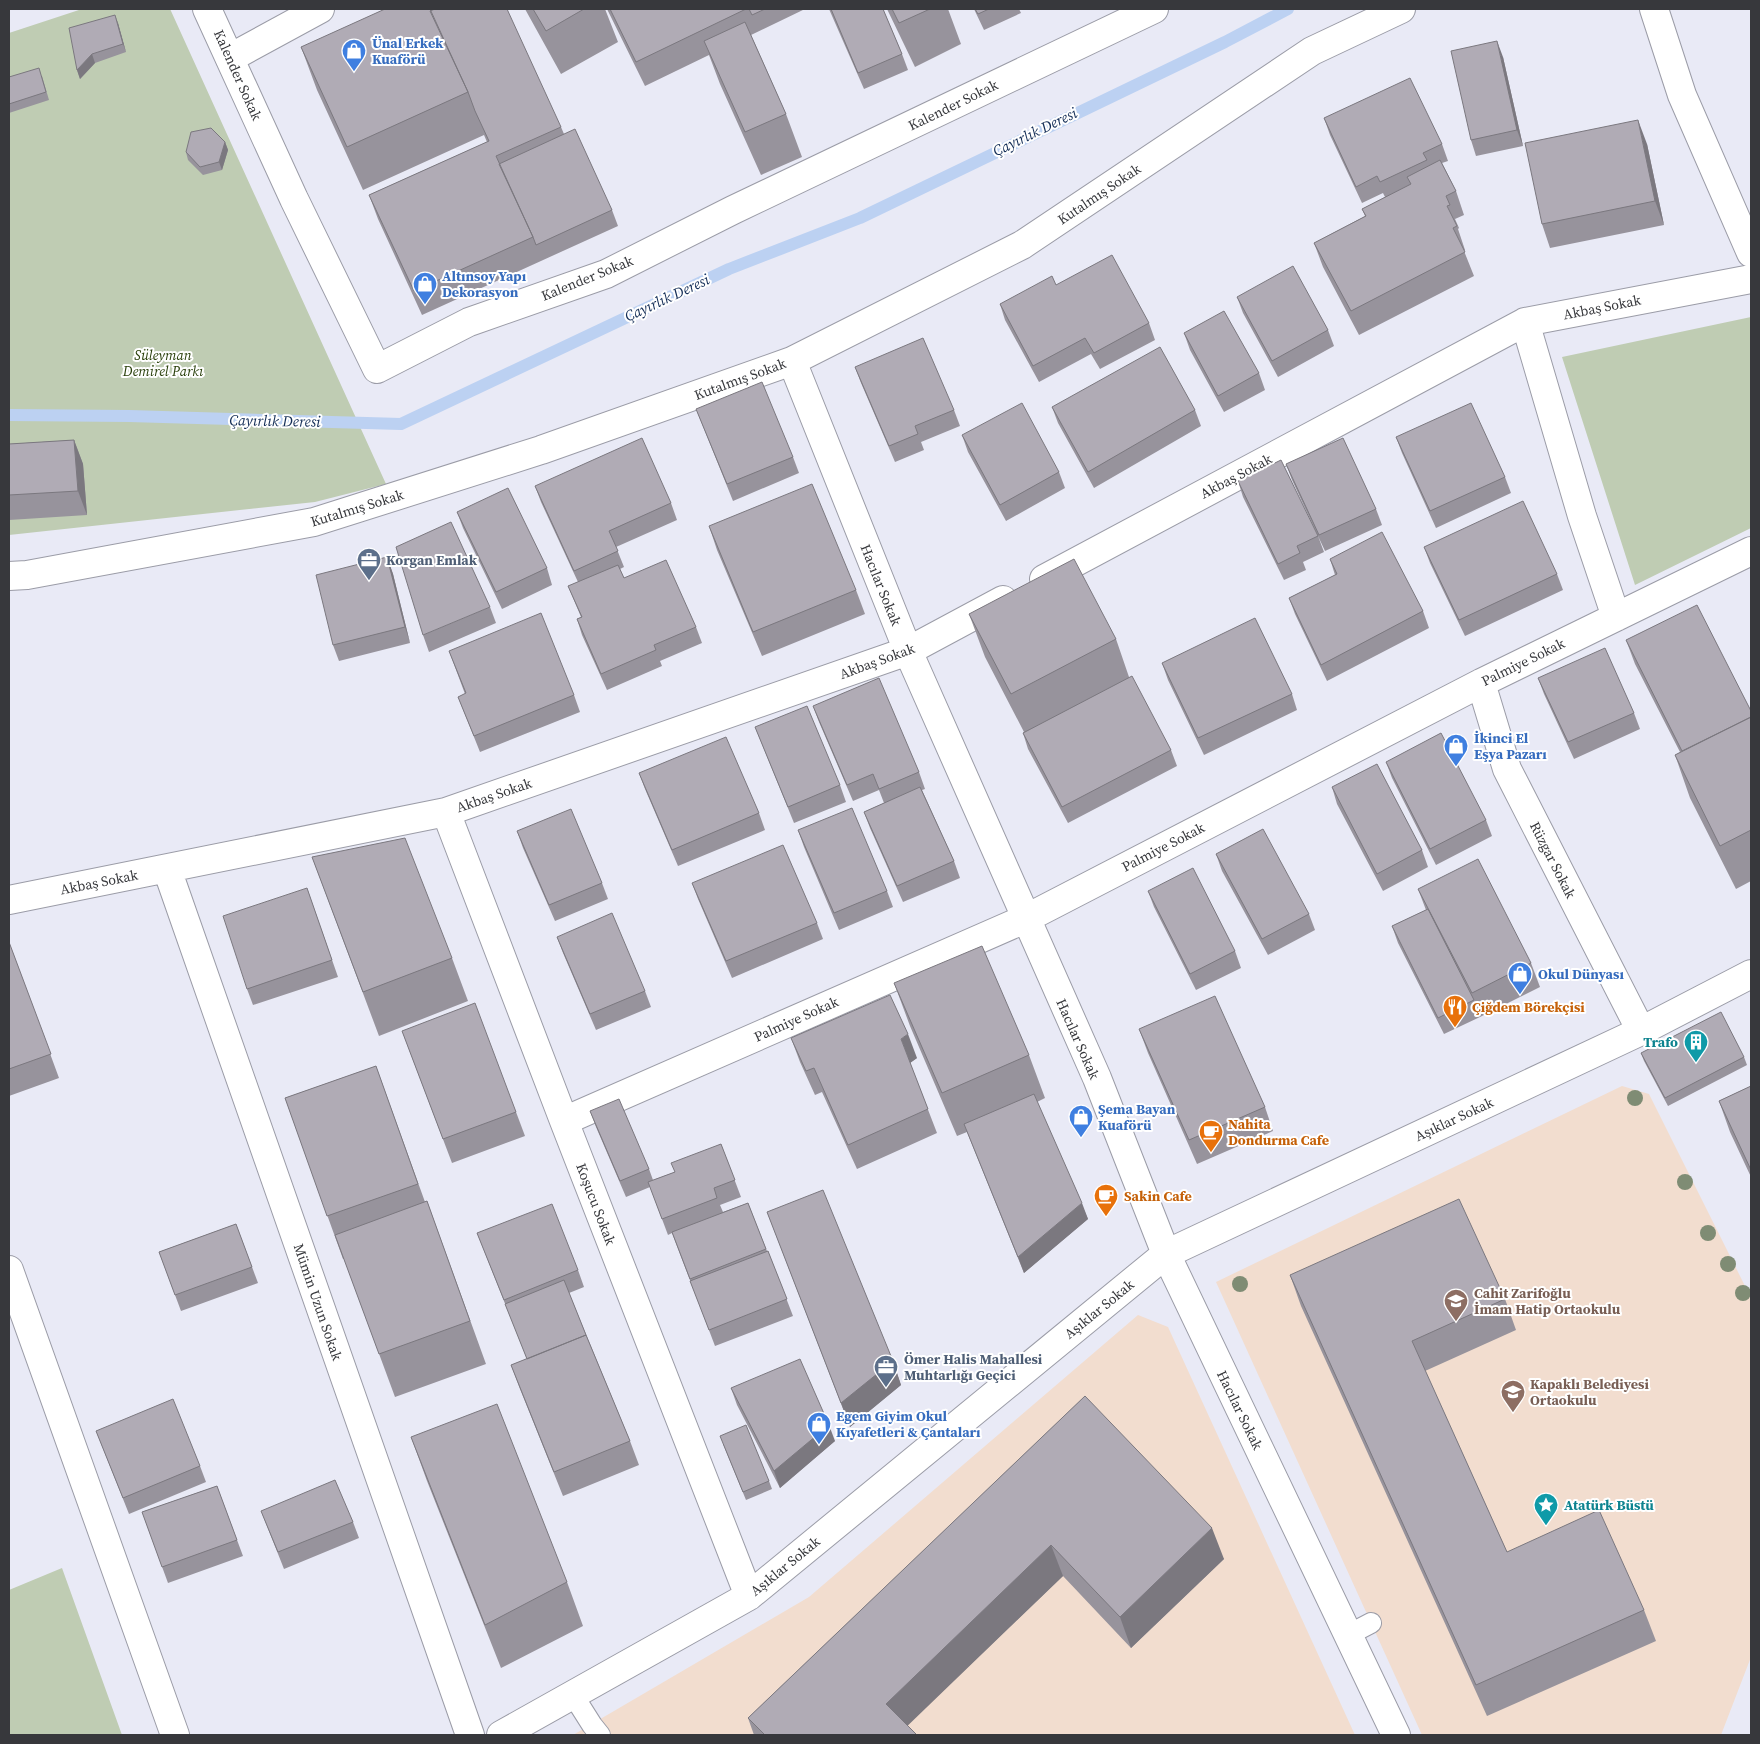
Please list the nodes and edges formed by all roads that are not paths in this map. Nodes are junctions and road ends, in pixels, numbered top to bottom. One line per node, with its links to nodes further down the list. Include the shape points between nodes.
1 (207, 9): 6 (street, Kalender Sokak)
2 (320, 9): 6 (street)
3 (1154, 9): 6 (street, Kalender Sokak, via 606,274 469,322 377,369)
4 (1401, 9): 10 (street, Kutalmış Sokak, via 1312,51 1022,245)
5 (1654, 9): 7 (street, via 1682,95)
6 (230, 58)
7 (1751, 253)
8 (1751, 279): 9 (street, Akbaş Sokak)
9 (1525, 322): 13 (street, via 1582,516); 14 (street, Akbaş Sokak)
10 (792, 361): 12 (street, Kutalmış Sokak, via 541,450 314,522); 14 (street, Hacılar Sokak)
11 (1751, 551): 13 (street, Palmiye Sokak)
12 (9, 576)
13 (1616, 617): 15 (street, Palmiye Sokak)
14 (908, 651): 16 (street, Akbaş Sokak); 19 (street, Hacılar Sokak)
15 (1480, 682): 19 (street, Palmiye Sokak); 21 (street, Rüzgar Sokak, via 1507,769)
16 (446, 812): 17 (street, Akbaş Sokak); 22 (street, Koşucu Sokak)
17 (167, 869): 18 (street, Akbaş Sokak); 28 (street, Mümin Uzun Sokak)
18 (9, 900)
19 (1025, 919): 22 (street, Palmiye Sokak); 23 (street, Hacılar Sokak, via 1096,1078)
20 (1751, 974): 21 (street, Aşıklar Sokak)
21 (1641, 1031): 23 (street, Aşıklar Sokak)
22 (564, 1121): 25 (street, Koşucu Sokak)
23 (1166, 1254): 25 (street, Aşıklar Sokak); 31 (street, Hacılar Sokak, via 1360,1629)
24 (9, 1270): 27 (street)
25 (749, 1596): 26 (street, Aşıklar Sokak)
26 (573, 1695): 29 (street, Aşıklar Sokak); 30 (lane)
27 (175, 1735)
28 (470, 1735)
29 (501, 1735)
30 (600, 1735)
31 (1396, 1735)

